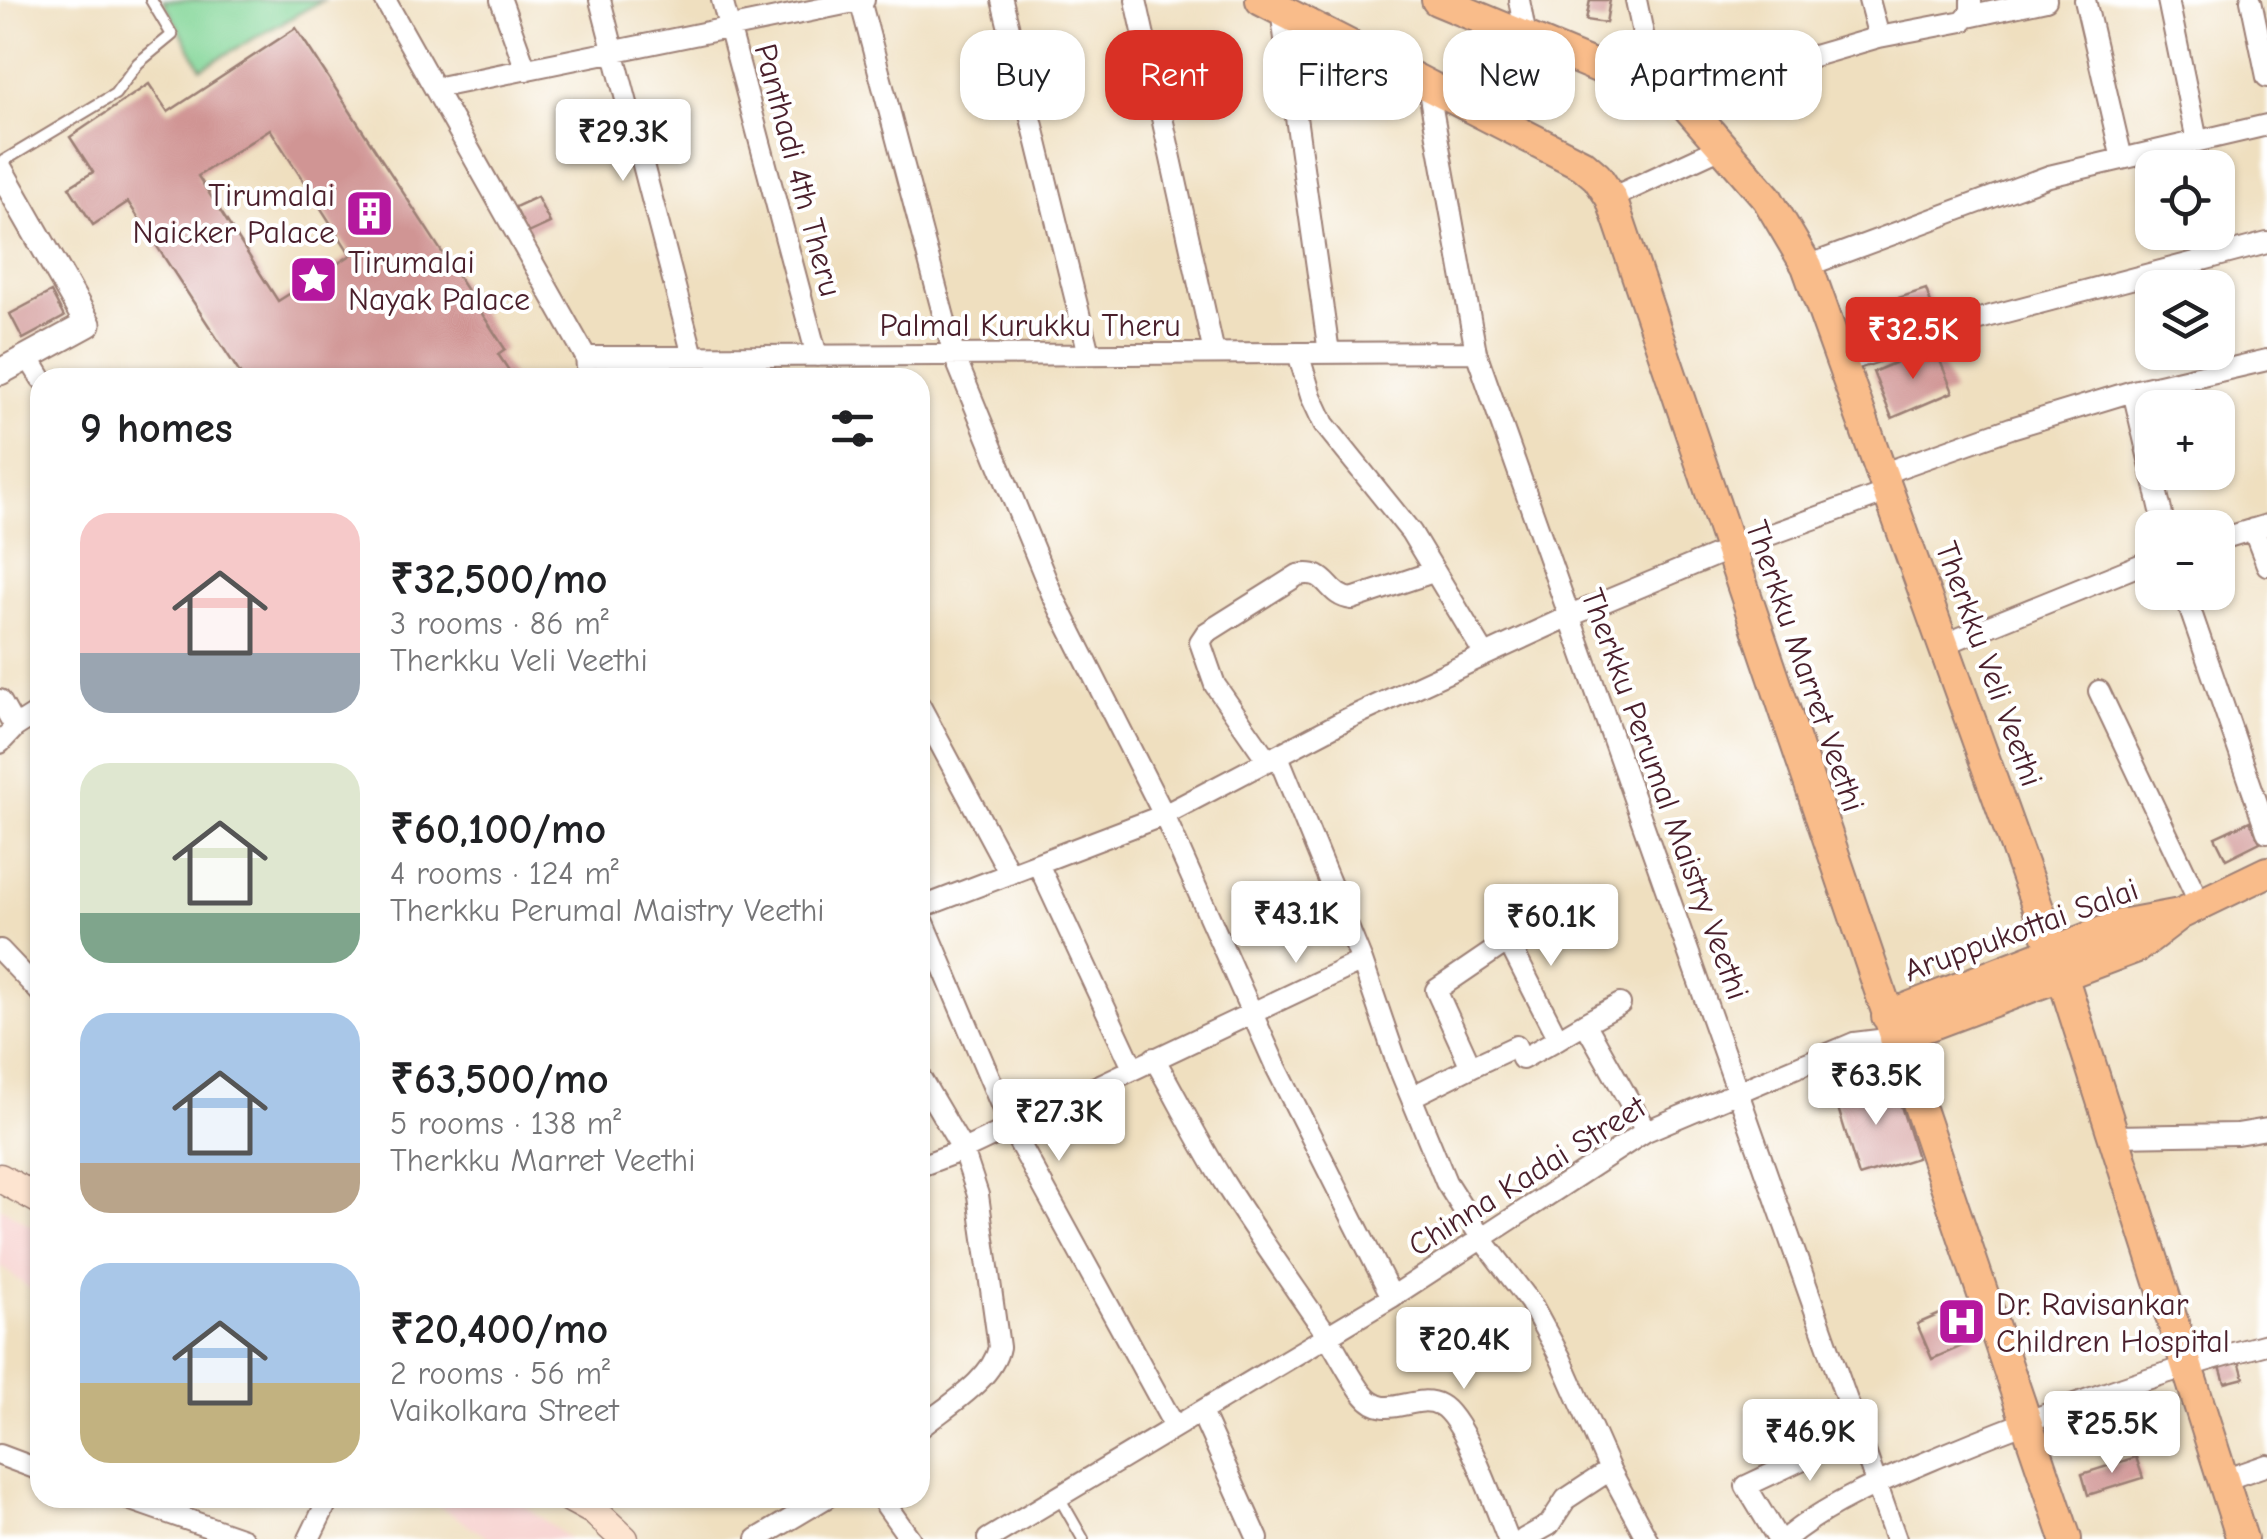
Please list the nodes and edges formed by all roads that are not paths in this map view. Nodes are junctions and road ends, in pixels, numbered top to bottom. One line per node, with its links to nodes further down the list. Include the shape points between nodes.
1 (151, 0): 35 (lane, via 172,35 115,94)
2 (385, 0): 29 (street)
3 (501, 0): 26 (street)
4 (600, 0): 24 (street)
5 (722, 0): 19 (street, Panthadi 4th Theru)
6 (861, 0): 19 (street); 44 (street)
7 (1002, 0): 42 (street)
8 (1136, 0): 43 (street)
9 (1437, 0): 20 (main road, Therkku Veli Veethi)
10 (1520, 0): 21 (street)
11 (1636, 0): 22 (street)
12 (1870, 0): 23 (street)
13 (2046, 0): 18 (street)
14 (2085, 0): 34 (street)
15 (2168, 0): 32 (street)
16 (2251, 0): 27 (street)
17 (1271, 5): 28 (main road, Therkku Marret Veethi); 41 (street)
18 (1969, 9): 23 (street, via 1956,24)
19 (730, 28): 24 (street); 47 (street, Panthadi 4th Theru)
20 (1509, 30)
21 (1525, 30)
22 (1642, 30)
23 (1879, 37): 25 (street)
24 (614, 52): 26 (street); 45 (street)
25 (1822, 53)
26 (526, 70): 29 (street)
27 (2267, 77)
28 (1428, 86): 36 (main road, Therkku Marret Veethi, via 1583,165); 39 (street, Therkku Perumal Maistry Veethi)
29 (435, 88): 51 (street)
30 (1700, 120): 33 (main road, Therkku Veli Veethi)
31 (2267, 126): 32 (street)
32 (2198, 142): 34 (street)
33 (1724, 146): 36 (street); 38 (main road, Therkku Veli Veethi)
34 (2122, 159): 38 (street, via 2049,176)
35 (0, 167): 50 (street, via 88,324)
36 (1611, 198): 59 (main road, Therkku Marret Veethi)
37 (2267, 243): 49 (street, via 1964,323)
38 (1807, 266): 49 (main road, Therkku Veli Veethi)
39 (1476, 352): 41 (street, Palmal Kurukku Theru); 64 (street, Therkku Perumal Maistry Veethi)
40 (1298, 353): 41 (street, Palmal Kurukku Theru); 43 (street, Palmal Kurukku Theru); 62 (street, via 1324,424 1402,520)
41 (1329, 353)
42 (1089, 354): 43 (street, Palmal Kurukku Theru); 44 (street, Palmal Kurukku Theru)
43 (1214, 354)
44 (954, 355): 47 (street, Palmal Kurukku Theru); 74 (street, via 1052,594)
45 (693, 356): 46 (street, Palmal Kurukku Theru); 51 (street, Palmal Kurukku Theru)
46 (756, 356): 47 (street, Palmal Kurukku Theru); 52 (street)
47 (817, 356)
48 (2267, 360): 54 (street)
49 (1844, 362): 55 (main road, Therkku Veli Veethi)
50 (35, 367): 53 (street)
51 (587, 367)
52 (759, 368)
53 (0, 372)
54 (2133, 391): 55 (street, via 2011,428); 56 (street)
55 (1887, 482): 59 (street); 65 (main road, Therkku Veli Veethi)
56 (2160, 510)
57 (2260, 527): 58 (street); 60 (street)
58 (2235, 535)
59 (1728, 550): 64 (street); 89 (main road, Therkku Marret Veethi)
60 (2267, 565)
61 (2135, 567): 65 (street)
62 (1433, 572): 66 (street); 73 (street, via 1352,599 1318,575 1298,575 1206,632 1200,642 1206,668)
63 (2190, 610): 75 (street)
64 (1570, 616): 66 (street); 94 (street, Therkku Perumal Maistry Veethi)
65 (1945, 644): 84 (main road, Therkku Veli Veethi)
66 (1485, 655): 73 (street)
67 (2099, 690): 80 (street)
68 (0, 700): 71 (street)
69 (30, 717): 71 (street)
70 (930, 725): 78 (street)
71 (15, 727): 72 (street)
72 (0, 743)
73 (1273, 758): 74 (street); 83 (street)
74 (1164, 815): 76 (street); 87 (street)
75 (2267, 832)
76 (1038, 864): 78 (street); 92 (street)
77 (2267, 872): 80 (main road, Aruppukottai Salai)
78 (1010, 874): 79 (street)
79 (930, 907)
80 (2190, 909): 84 (main road, Aruppukottai Salai, via 2121,925)
81 (930, 935): 97 (street)
82 (0, 950): 85 (street)
83 (1362, 961): 87 (street); 96 (street)
84 (2058, 964): 89 (main road, Aruppukottai Salai); 100 (main road, Therkku Veli Veethi)
85 (30, 982)
86 (1620, 1004): 88 (street)
87 (1253, 1015): 91 (street); 106 (street)
88 (1586, 1024): 90 (street); 99 (street)
89 (1891, 1027): 94 (street, Chinna Kadai Street); 112 (main road, Therkku Marret Veethi)
90 (1558, 1039): 93 (street, via 1522,1058 1516,1046); 93 (street, via 1508,941 1436,990)
91 (1154, 1058): 92 (street); 107 (street, via 1224,1183)
92 (1133, 1068): 97 (street)
93 (1472, 1068): 96 (street)
94 (1740, 1092): 99 (street, Chinna Kadai Street); 114 (street, Therkku Perumal Maistry Veethi)
95 (930, 1094): 101 (street)
96 (1411, 1096): 105 (street, via 1446,1182)
97 (1010, 1126): 101 (street); 113 (street)
98 (2267, 1129): 100 (street)
99 (1646, 1131): 105 (street, Chinna Kadai Street)
100 (2114, 1136): 109 (main road, Therkku Veli Veethi)
101 (963, 1150): 102 (street); 111 (street, via 978,1195 999,1347 983,1378)
102 (930, 1162)
103 (0, 1178): 104 (main road)
104 (30, 1194)
105 (1482, 1239): 106 (street, Chinna Kadai Street); 118 (street, via 1530,1302)
106 (1392, 1297): 107 (street, Chinna Kadai Street)
107 (1328, 1336): 110 (street, Chinna Kadai Street); 135 (street, via 1370,1402 1390,1409 1438,1403 1452,1414)
108 (2267, 1344): 109 (street)
109 (2187, 1364): 112 (street); 119 (main road, Therkku Veli Veethi)
110 (1201, 1412): 113 (street, Chinna Kadai Street); 134 (street)
111 (930, 1420)
112 (2026, 1421): 120 (street); 140 (main road, Therkku Marret Veethi)
113 (1175, 1427): 121 (street, Chinna Kadai Street)
114 (1858, 1433): 120 (street, Therkku Perumal Maistry Veethi); 138 (street, via 1746,1486)
115 (0, 1455): 117 (street)
116 (2267, 1465): 119 (street)
117 (30, 1466)
118 (1610, 1470): 136 (street); 137 (street)
119 (2224, 1480): 141 (main road, Therkku Veli Veethi)
120 (1875, 1484): 138 (street); 139 (street, Therkku Perumal Maistry Veethi)
121 (1059, 1496): 132 (street, Chinna Kadai Street); 133 (lane)
122 (154, 1508): 127 (street)
123 (324, 1508): 128 (street)
124 (588, 1508): 129 (main road)
125 (809, 1508): 130 (street)
126 (889, 1508): 131 (street)
127 (243, 1539)
128 (309, 1539)
129 (624, 1539)
130 (757, 1539)
131 (910, 1539)
132 (988, 1539)
133 (1083, 1539)
134 (1258, 1539)
135 (1508, 1539)
136 (1524, 1539)
137 (1647, 1539)
138 (1781, 1539)
139 (1896, 1539)
140 (2066, 1539)
141 (2242, 1539)

